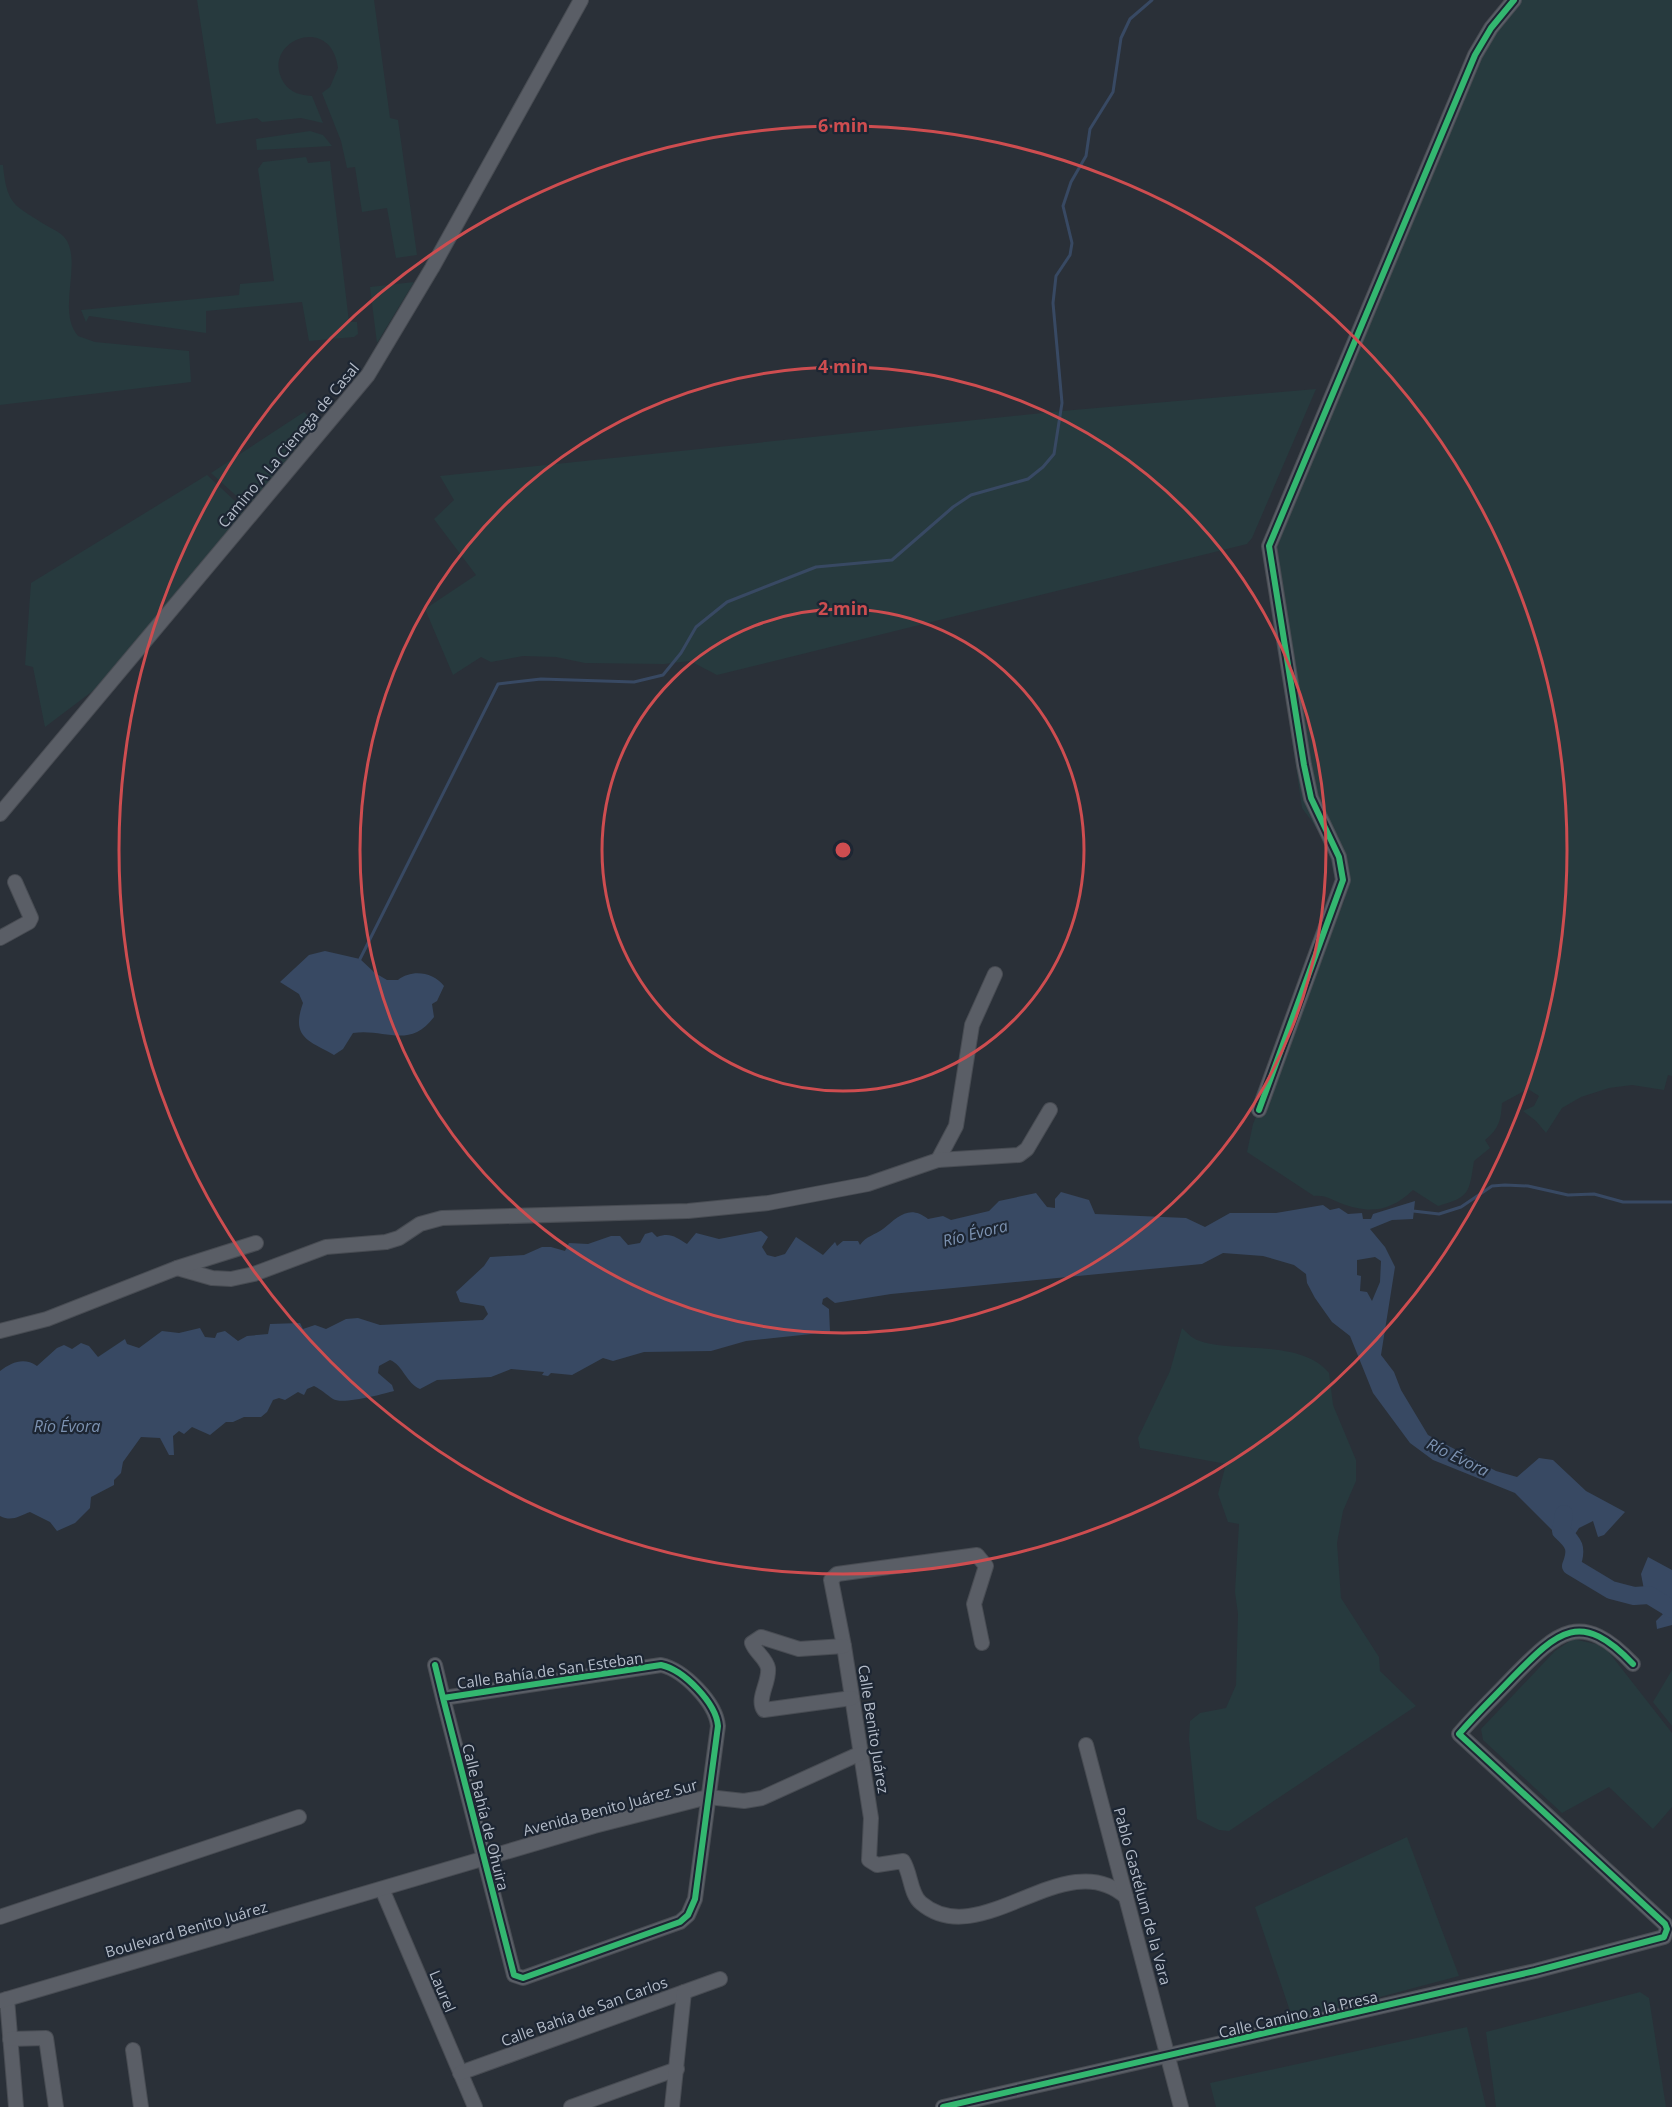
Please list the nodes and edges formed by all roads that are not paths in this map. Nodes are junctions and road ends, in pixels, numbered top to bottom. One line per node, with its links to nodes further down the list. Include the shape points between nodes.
1 (581, 0): 3 (street, Camino A La Cienega de Casal, via 368,375)
2 (1514, 0): 8 (street, via 1475,55 1269,546 1306,776 1311,798 1339,857 1343,880)
3 (0, 814)
4 (15, 882): 5 (street, via 31,918)
5 (0, 938)
6 (995, 974): 9 (street, via 972,1025 956,1126)
7 (1050, 1110): 9 (street, via 1027,1149 1019,1155)
8 (1259, 1110)
9 (938, 1160): 11 (street, via 868,1184 768,1203 688,1211 442,1218 420,1224 386,1242 326,1247 231,1279)
10 (256, 1243): 11 (street)
11 (177, 1268): 12 (street, via 47,1319)
12 (0, 1331)
13 (982, 1643): 14 (street, Calle Benito Juárez, via 974,1604 986,1566 977,1555 837,1574 831,1580)
14 (844, 1646): 18 (street, Calle Benito Juárez); 18 (street, via 799,1649 768,1638 753,1640 753,1647 768,1665 761,1703 764,1710)
15 (1633, 1664): 33 (street, Calle Camino a la Presa, via 1615,1645 1597,1634 1567,1633 1546,1644 1459,1734 1665,1924 1667,1933 1657,1940)
16 (435, 1665): 17 (street, Calle Bahía de Ohuira)
17 (443, 1698): 21 (street, Calle Bahía de San Esteban, via 666,1666 700,1692 717,1714); 23 (street, Calle Bahía de Ohuira)
18 (852, 1698): 20 (street, Calle Benito Juárez)
19 (1086, 1745): 25 (street, Pablo Gastélum de la Vara)
20 (861, 1753): 21 (street, via 762,1798 744,1801); 25 (street, Calle Benito Juárez, via 871,1818 869,1860 877,1865 903,1862 919,1901 936,1912 948,1916 990,1911 1044,1890 1085,1881 1114,1887)
21 (708, 1797): 23 (street, Avenida Benito Juárez Sur); 27 (street, Calle Bahía de San Esteban, via 695,1899 688,1915 680,1922 522,1978)
22 (299, 1817): 26 (street)
23 (484, 1858): 24 (street, Avenida Benito Juárez Sur); 27 (street, Calle Bahía de Ohuira)
24 (382, 1889): 30 (street, Boulevard Benito Juárez); 35 (street, Laurel)
25 (1126, 1897): 33 (street, Pablo Gastélum de la Vara)
26 (0, 1917)
27 (514, 1975)
28 (720, 1979): 29 (street, Calle Bahía de San Carlos)
29 (684, 1992): 34 (street); 35 (street, Calle Bahía de San Carlos)
30 (4, 2000): 31 (street)
31 (10, 2039): 37 (street); 38 (street, via 46,2038)
32 (133, 2050): 39 (street)
33 (1168, 2056): 43 (street, Calle Camino a la Presa); 44 (street, Pablo Gastélum de la Vara)
34 (677, 2068): 36 (street); 42 (street)
35 (460, 2073): 40 (street, Laurel)
36 (609, 2100): 41 (street)
37 (16, 2107)
38 (56, 2107)
39 (141, 2107)
40 (475, 2107)
41 (571, 2107)
42 (672, 2107)
43 (943, 2107)
44 (1182, 2107)

